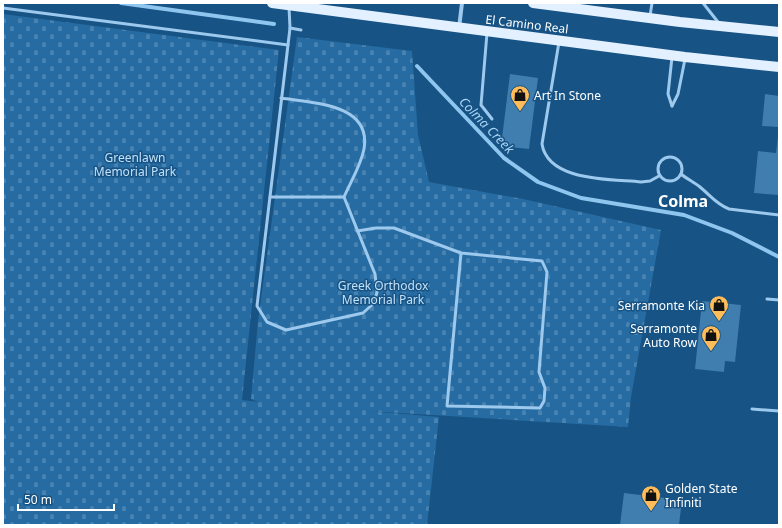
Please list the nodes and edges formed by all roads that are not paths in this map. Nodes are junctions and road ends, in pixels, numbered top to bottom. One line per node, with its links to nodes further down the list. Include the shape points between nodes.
1 (272, 3): 6 (main road, El Camino Real)
2 (462, 3): 11 (street)
3 (533, 3): 8 (main road, El Camino Real)
4 (652, 3): 8 (lane)
5 (703, 3): 9 (lane)
6 (288, 4): 10 (lane); 11 (main road, El Camino Real)
7 (3, 8): 16 (lane)
8 (650, 18): 9 (main road, El Camino Real)
9 (720, 26): 14 (main road, El Camino Real)
10 (290, 28): 12 (lane); 16 (lane)
11 (459, 28): 13 (main road, El Camino Real)
12 (301, 30)
13 (488, 32): 15 (main road, El Camino Real); 21 (lane, via 481,105)
14 (779, 32)
15 (559, 41): 17 (main road, El Camino Real); 23 (lane, via 542,144 547,158 567,172 584,177 641,182)
16 (288, 45): 20 (lane)
17 (672, 56): 18 (main road, El Camino Real); 18 (lane, via 668,94 672,106 678,94)
18 (685, 57): 19 (main road, El Camino Real)
19 (779, 67)
20 (281, 98): 24 (lane); 25 (lane, via 335,106 360,123 364,134 364,148)
21 (492, 119)
22 (681, 174): 23 (lane, via 678,178 668,181); 23 (lane, via 681,164 674,157 668,156 660,161 657,171); 26 (lane, via 702,187 713,200 729,209)
23 (659, 176)
24 (270, 197): 25 (lane); 27 (lane, via 257,306 267,322 286,330 363,313 374,303 377,292 375,274)
25 (344, 197): 27 (lane)
26 (779, 215)
27 (357, 231): 28 (lane, via 394,228)
28 (461, 253): 28 (lane, via 542,261 547,272 539,372 545,388 544,401 540,408 447,406)
29 (767, 299): 30 (lane)
30 (779, 300)
31 (752, 409): 32 (lane)
32 (779, 411)

